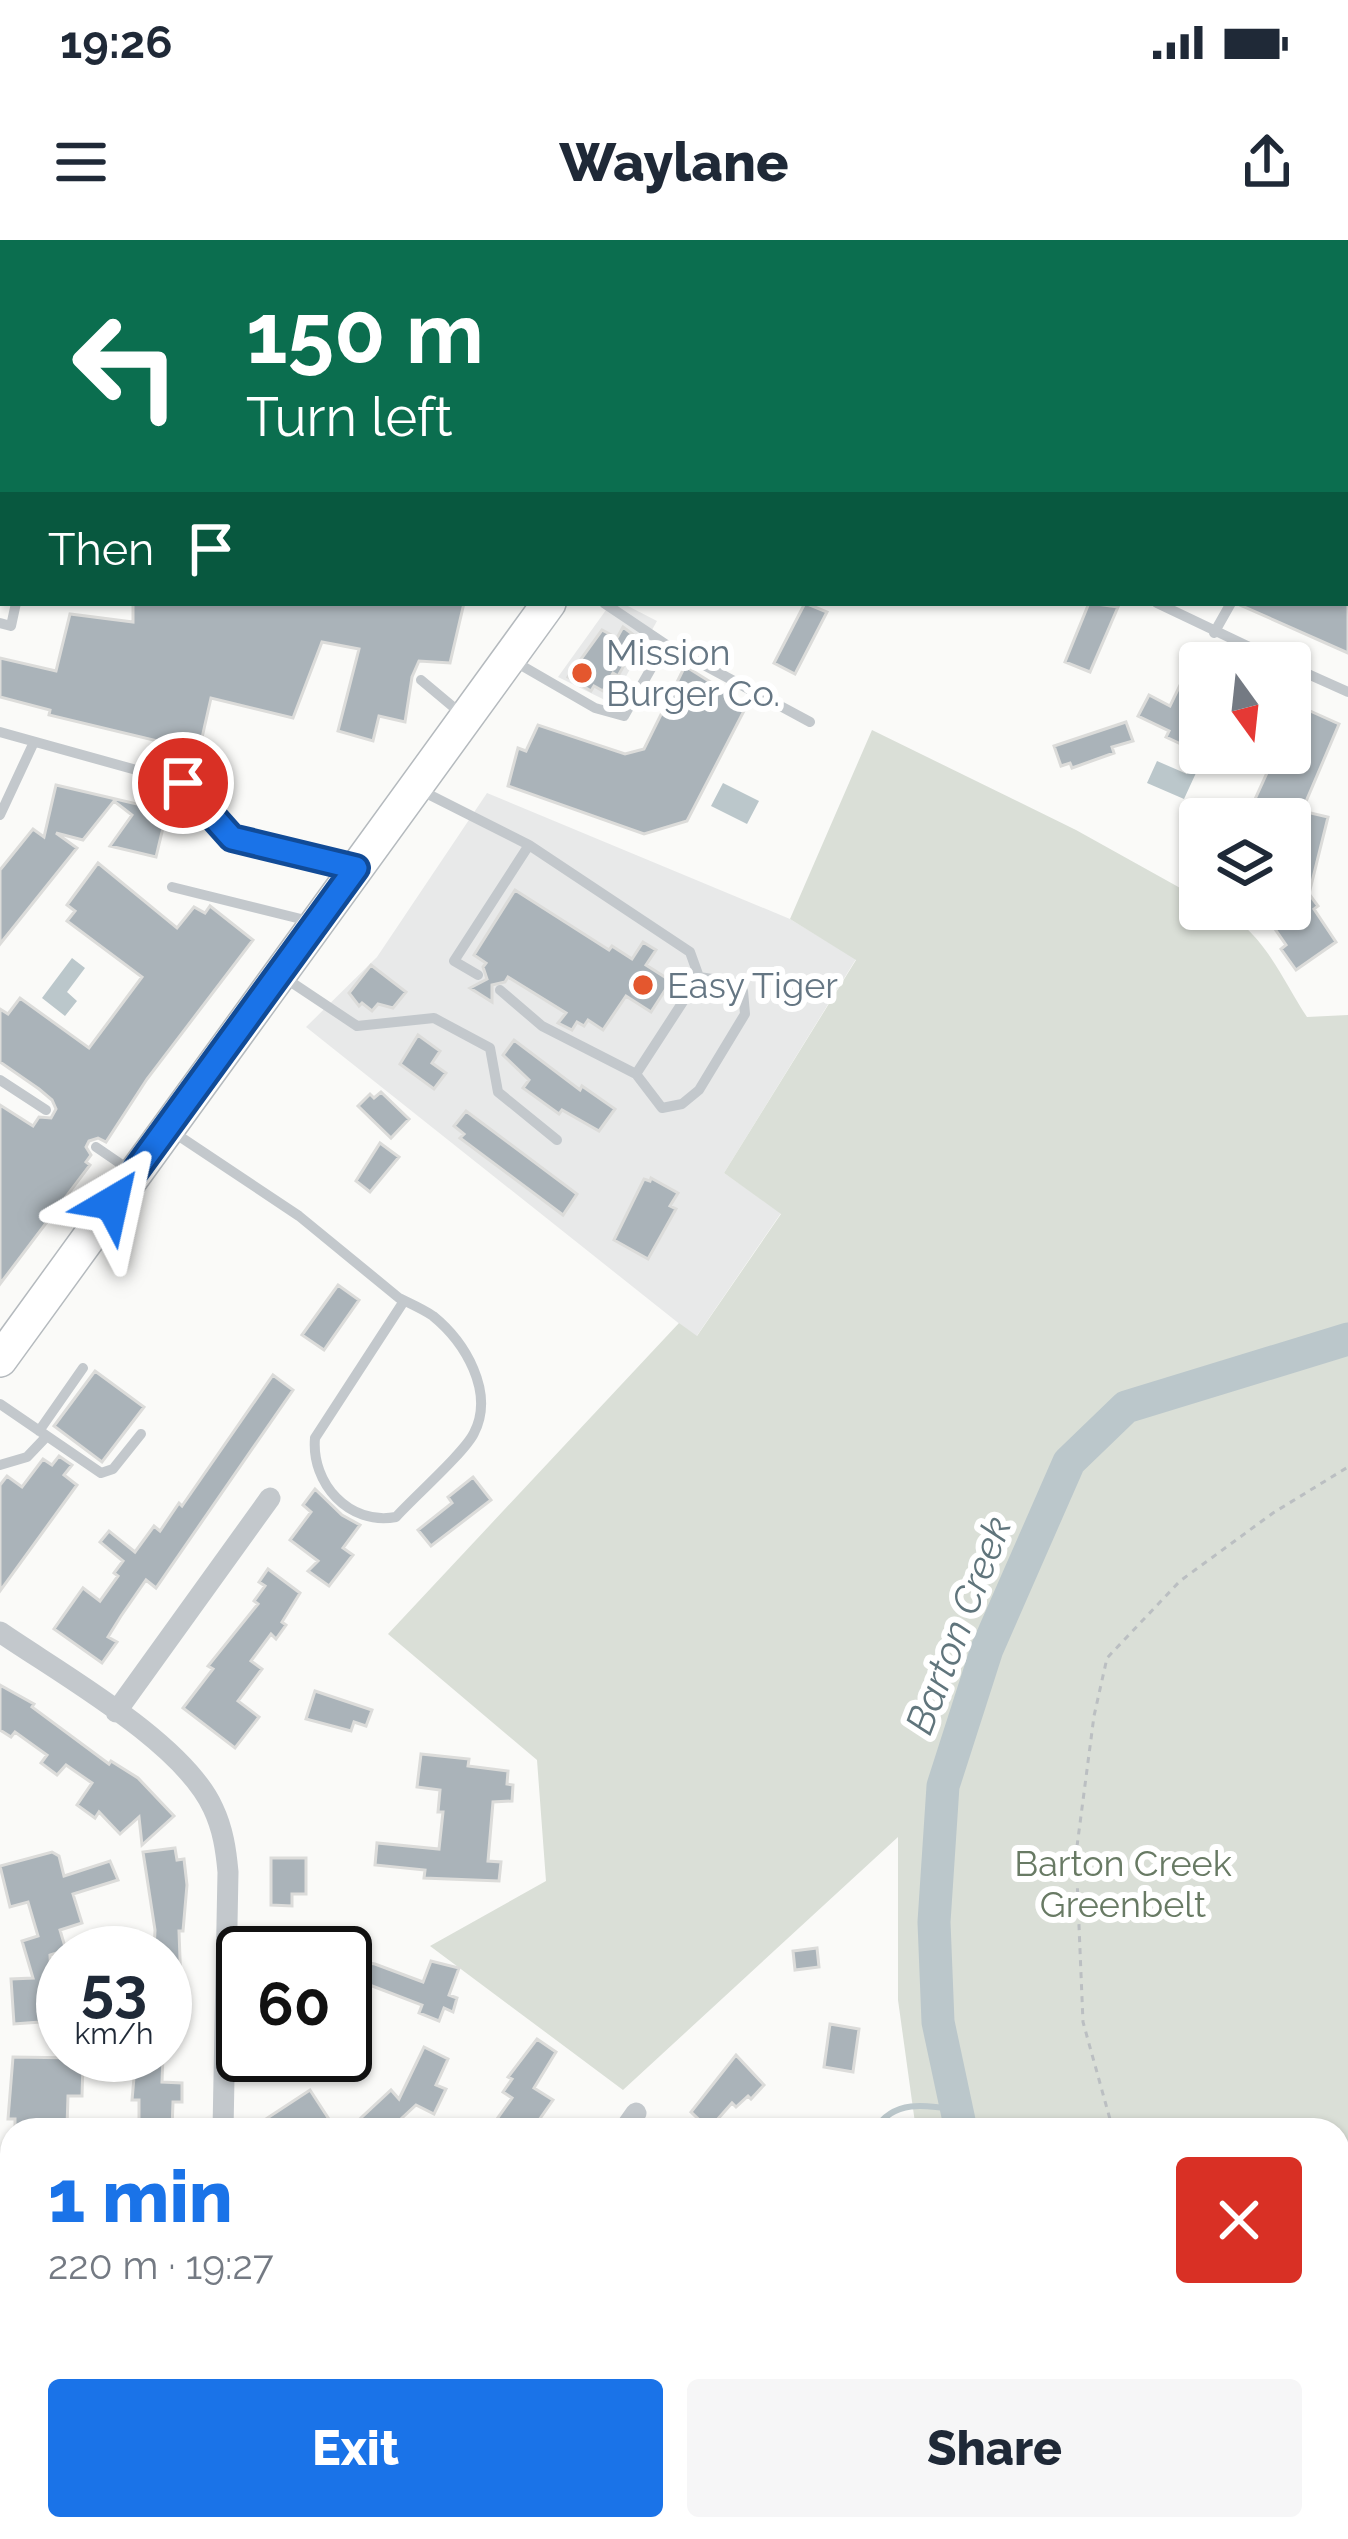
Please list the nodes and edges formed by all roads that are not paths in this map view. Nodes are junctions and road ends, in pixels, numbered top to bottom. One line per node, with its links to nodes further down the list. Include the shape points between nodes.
1 (15, 606): 6 (lane, via 11,626)
2 (608, 606): 9 (lane)
3 (1163, 606): 7 (lane)
4 (1230, 606): 7 (lane)
5 (539, 608): 10 (main road)
6 (0, 623)
7 (1214, 633): 8 (lane)
8 (1235, 642)
9 (665, 644): 10 (lane, via 624,716); 15 (lane)
10 (509, 658): 14 (main road)
11 (1311, 675): 13 (lane)
12 (421, 680): 14 (lane)
13 (1348, 692)
14 (466, 718): 18 (main road)
15 (810, 722)
16 (0, 732): 17 (lane)
17 (34, 742): 19 (lane); 21 (lane, via 183,783 232,838)
18 (416, 787): 20 (lane); 21 (main road)
19 (0, 815)
20 (529, 845): 25 (lane, via 454,961); 26 (lane, via 690,952)
21 (356, 868): 23 (main road)
22 (172, 887): 23 (lane)
23 (316, 923): 24 (main road)
24 (279, 974): 31 (main road); 32 (lane, via 357,1026 434,1018 490,1048 498,1092)
25 (478, 976)
26 (699, 977): 28 (lane); 28 (lane, via 732,982 743,991 745,1014 699,1090 662,1108)
27 (500, 990): 28 (lane, via 542,1026)
28 (636, 1074)
29 (0, 1080): 30 (lane)
30 (46, 1110)
31 (167, 1128): 34 (main road); 35 (lane, via 299,1216)
32 (556, 1140)
33 (97, 1147): 34 (lane)
34 (134, 1173): 36 (main road)
35 (404, 1300): 35 (lane, via 434,1316 476,1370 483,1395 474,1433 396,1517 379,1520 357,1513 323,1484 315,1438)
36 (0, 1360)
37 (82, 1368): 39 (lane)
38 (0, 1405): 39 (lane)
39 (44, 1434): 40 (lane, via 101,1473); 41 (lane, via 27,1457)
40 (141, 1434)
41 (0, 1466)
42 (270, 1498): 44 (street)
43 (0, 1632): 44 (street)
44 (116, 1712): 45 (street, via 178,1760 213,1808 225,1840)
45 (230, 1926)
46 (229, 2082): 47 (street)
47 (225, 2118)

